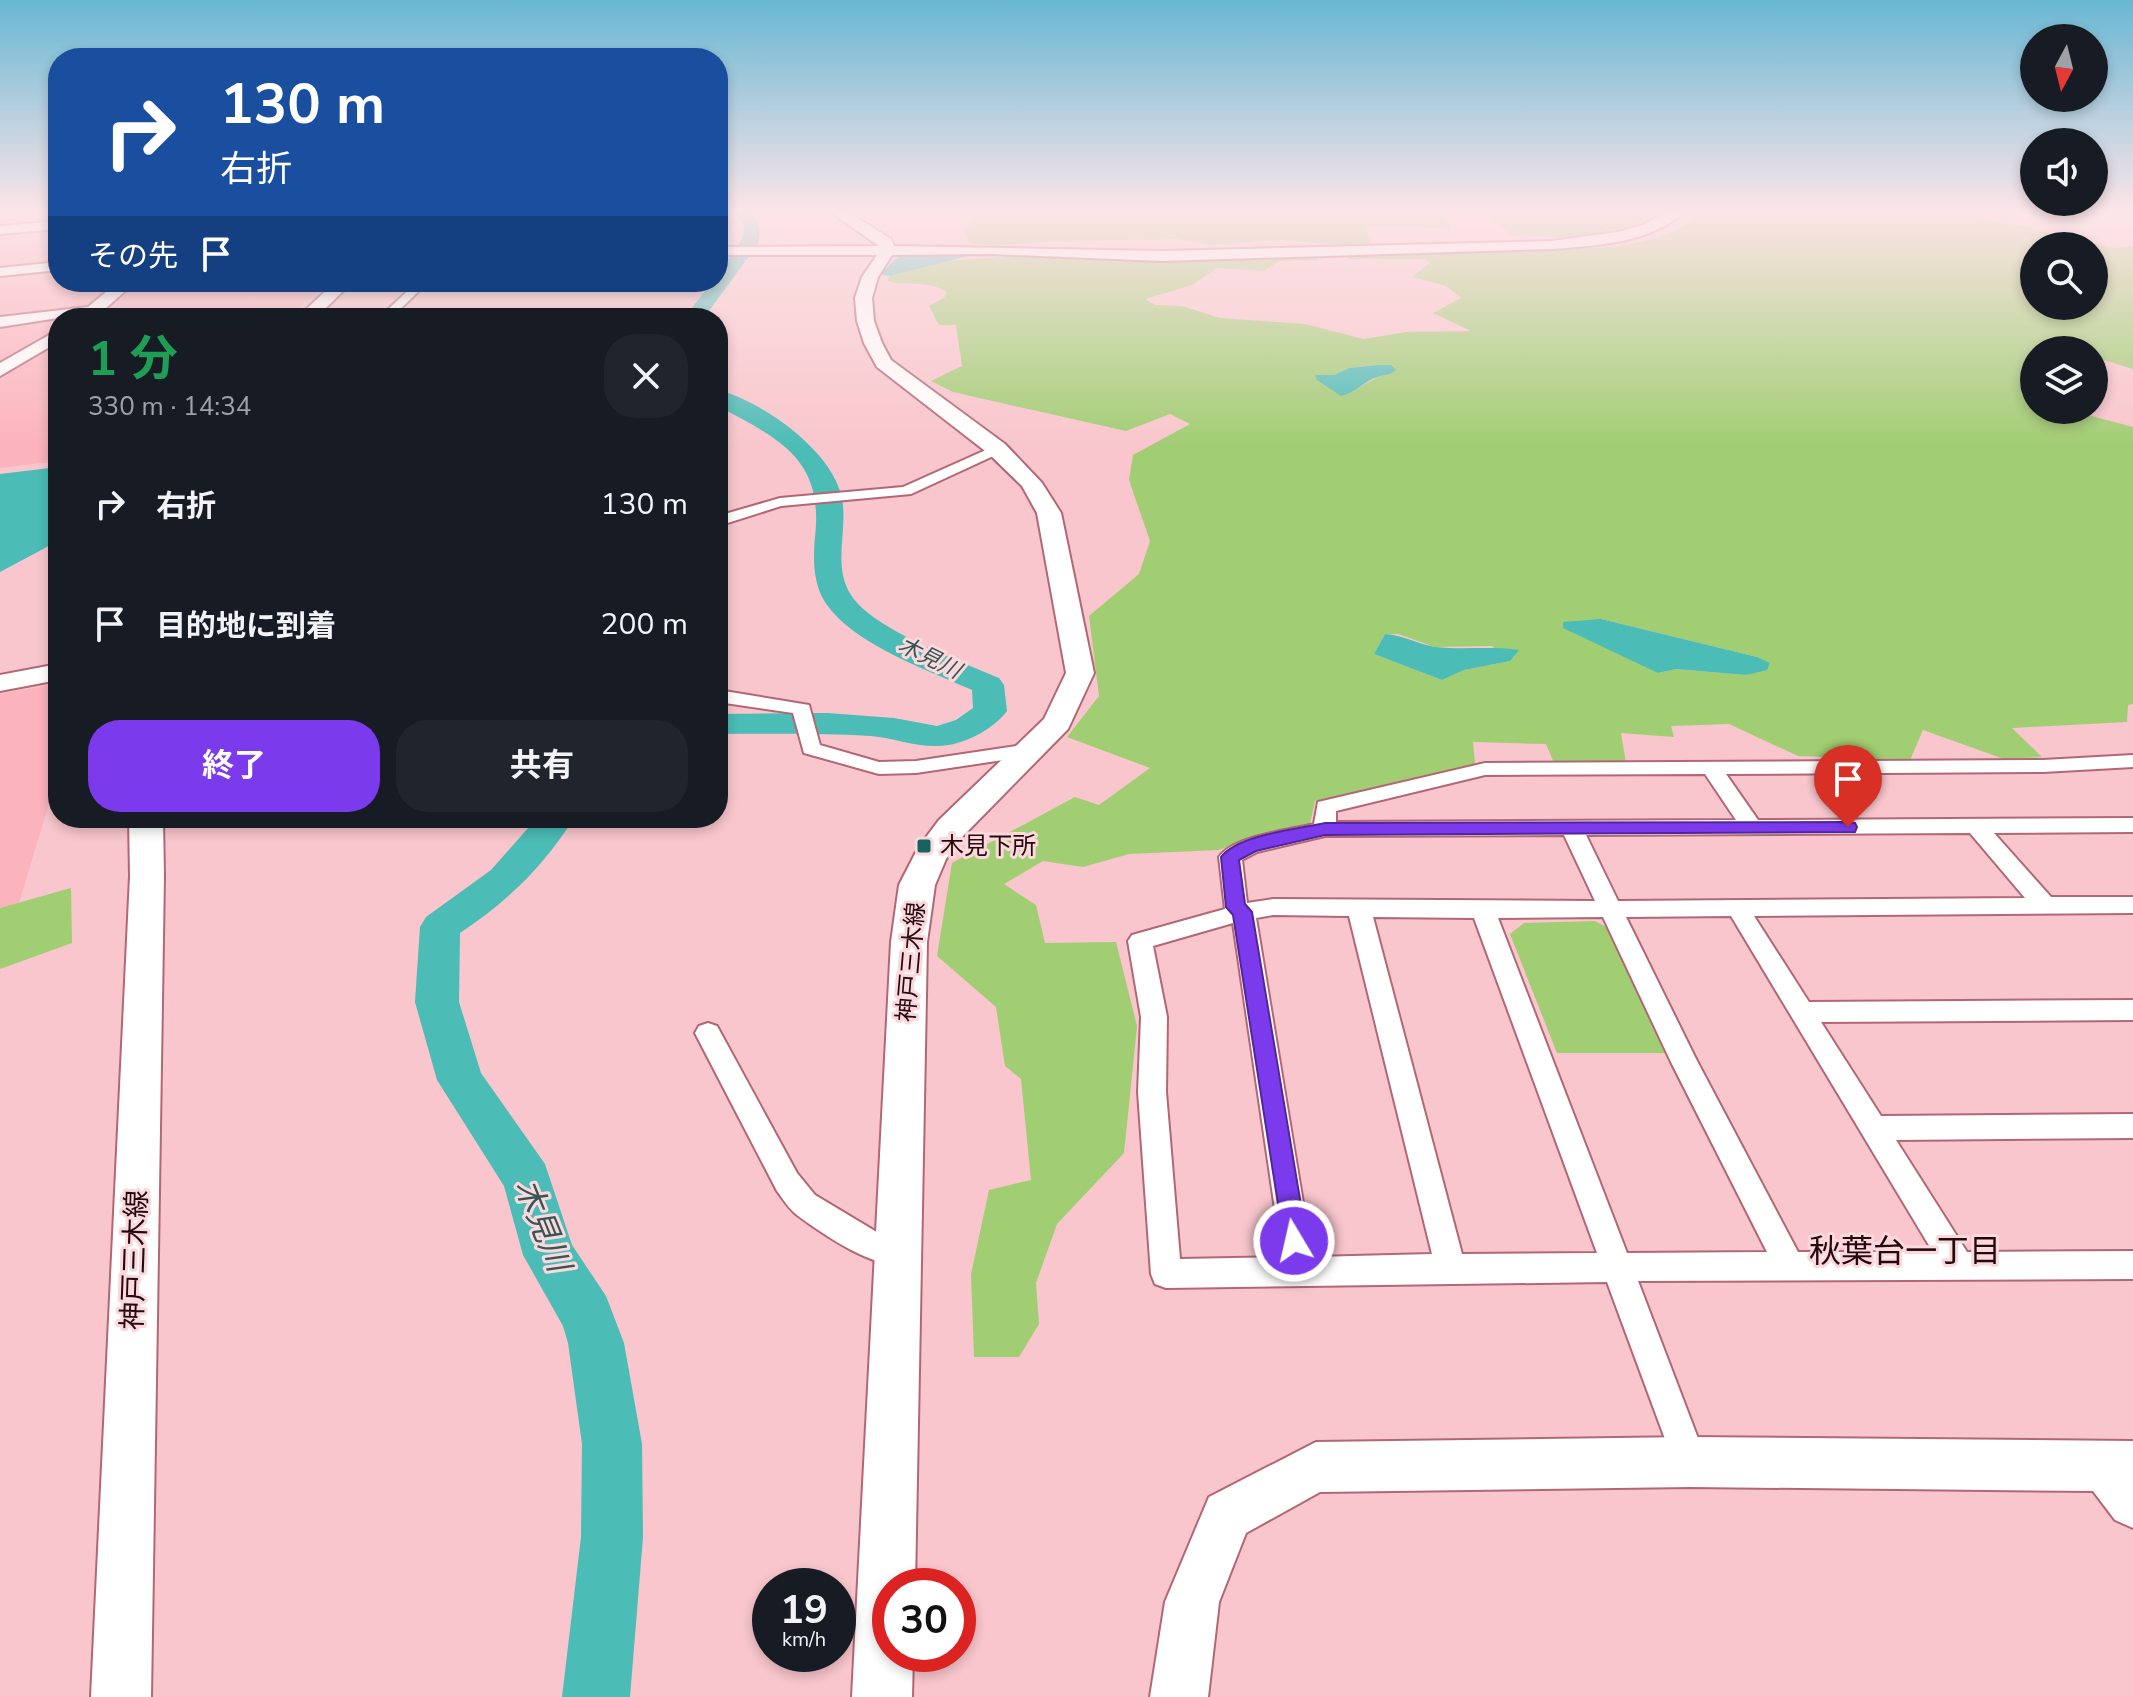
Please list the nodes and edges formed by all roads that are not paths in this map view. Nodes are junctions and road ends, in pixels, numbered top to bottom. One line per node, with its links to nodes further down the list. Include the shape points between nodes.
1 (865, 289): 14 (main road, 神戸三木線, via 863,308 884,363)
2 (116, 292): 6 (street)
3 (333, 292): 7 (main road)
4 (346, 292): 8 (main road)
5 (412, 292): 9 (street)
6 (98, 308)
7 (317, 308)
8 (330, 308)
9 (396, 308)
10 (48, 318): 11 (street)
11 (0, 322)
12 (48, 341): 13 (street)
13 (0, 371)
14 (997, 449): 15 (street, via 906,491 780,502); 21 (main road, 神戸三木線, via 1031,483 1049,513 1080,673 1057,723)
15 (728, 518)
16 (48, 665): 17 (street)
17 (0, 673)
18 (48, 674): 19 (street)
19 (0, 683)
20 (728, 698): 21 (street, via 802,709 811,749 879,768)
21 (1030, 750): 42 (main road, 神戸三木線, via 951,828 917,885 909,942)
22 (2133, 761): 23 (street)
23 (1712, 769): 28 (street); 29 (street, via 1485,769 1325,807)
24 (2133, 825): 25 (street)
25 (1976, 826): 28 (street); 30 (street)
26 (1571, 827): 28 (street); 29 (street); 32 (street)
27 (145, 828): 51 (main road, 神戸三木線)
28 (1753, 828)
29 (1325, 829): 36 (street, via 1250,846 1230,857 1236,907)
30 (2044, 905): 31 (street); 34 (street)
31 (2133, 905)
32 (1609, 908): 34 (street); 35 (street); 45 (street)
33 (1359, 909): 35 (street); 36 (street, via 1273,907); 46 (street)
34 (1738, 909): 38 (street)
35 (1483, 910): 47 (street)
36 (1243, 912): 48 (street); 48 (street, via 1140,941 1154,1017 1152,1092 1166,1274)
37 (2133, 1010): 38 (street)
38 (1804, 1012): 41 (street)
39 (708, 1033): 42 (street, via 787,1182 805,1204 873,1246)
40 (2133, 1126): 41 (street)
41 (1875, 1128): 44 (street)
42 (898, 1253): 52 (main road, 神戸三木線)
43 (2133, 1265): 44 (street)
44 (1959, 1266): 45 (street)
45 (1790, 1267): 47 (street)
46 (1451, 1268): 47 (street); 48 (street)
47 (1617, 1268): 49 (street)
48 (1299, 1271)
49 (1690, 1462): 50 (street); 53 (street, via 1316,1467 1227,1515 1192,1602)
50 (2124, 1478)
51 (121, 1697)
52 (882, 1697)
53 (1179, 1697)

